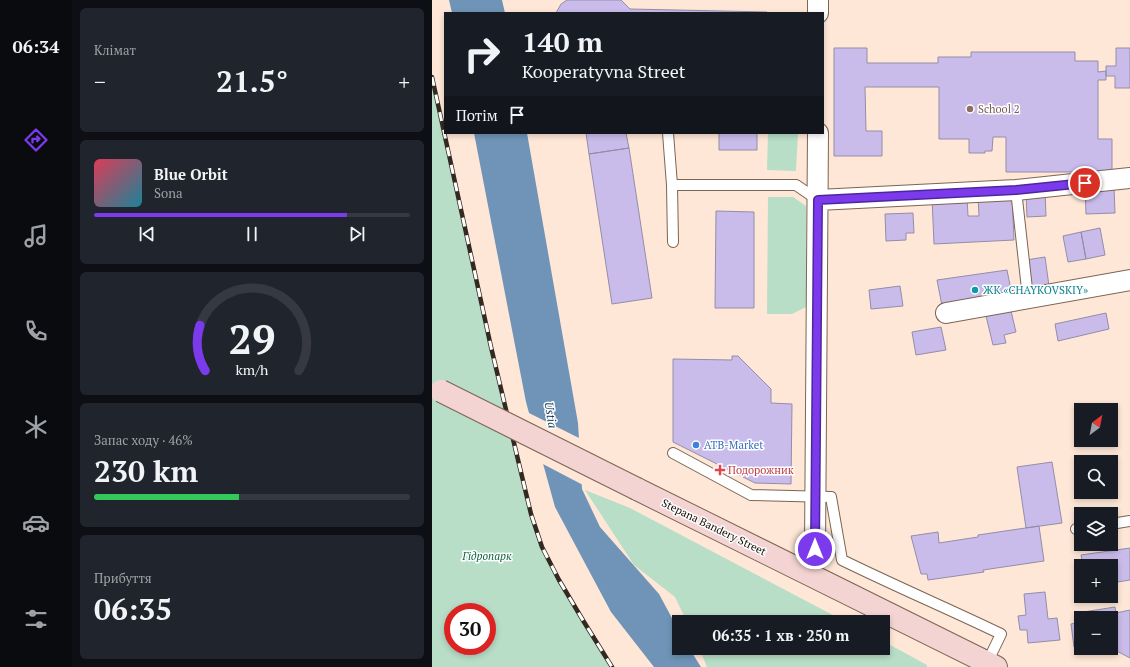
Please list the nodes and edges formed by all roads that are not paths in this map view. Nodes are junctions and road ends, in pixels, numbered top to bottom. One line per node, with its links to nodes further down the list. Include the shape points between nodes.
1 (818, 0): 2 (street)
2 (818, 12)
3 (668, 134): 6 (lane)
4 (818, 134): 8 (street)
5 (1130, 178): 7 (street)
6 (672, 185): 8 (lane, via 796,185); 9 (lane)
7 (1016, 190): 8 (street); 11 (lane)
8 (818, 200): 15 (street)
9 (672, 242)
10 (1130, 280): 11 (street)
11 (1028, 298): 12 (street)
12 (946, 313)
13 (437, 388): 18 (main road, Stepana Bandery Street, bridge)
14 (674, 453): 15 (lane, via 751,495)
15 (816, 497): 18 (street, via 815,549); 19 (lane, via 831,497 842,560 1002,634)
16 (1130, 521): 17 (lane)
17 (1118, 523)
18 (807, 573): 19 (main road, Stepana Bandery Street)
19 (992, 665)

